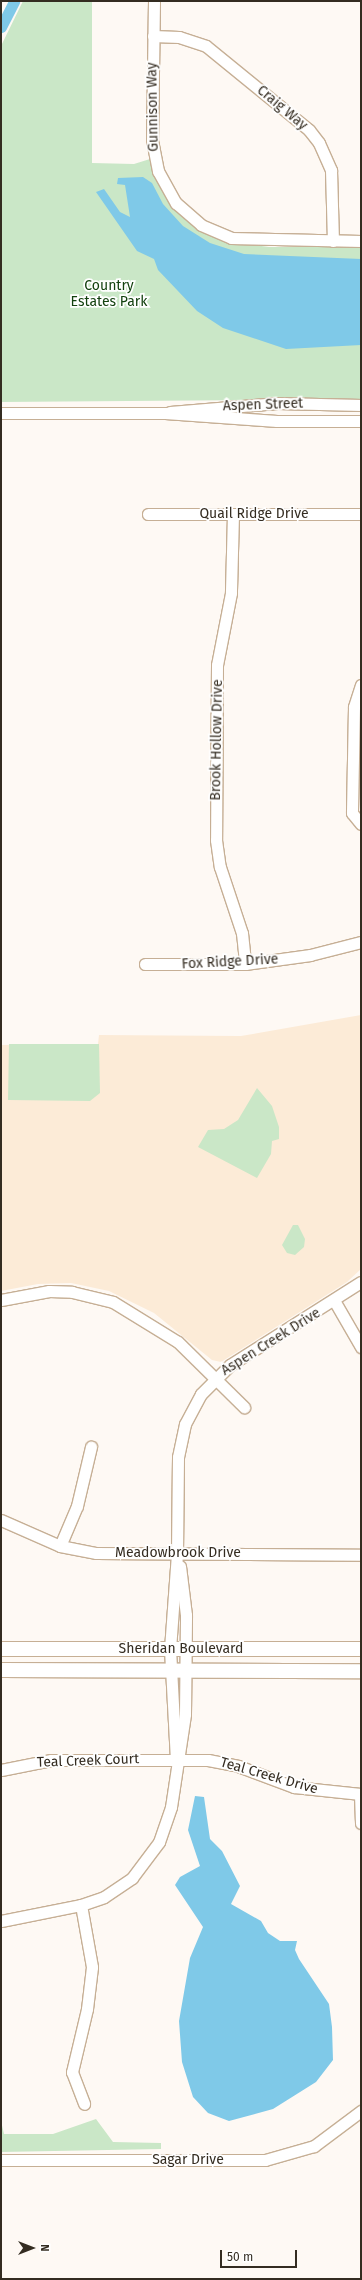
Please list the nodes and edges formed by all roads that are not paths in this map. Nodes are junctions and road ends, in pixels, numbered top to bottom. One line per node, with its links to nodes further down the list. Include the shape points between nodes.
1 (154, 1): 2 (street, Gunnison Way)
2 (153, 36): 3 (street, Craig Way, via 179,37 206,46 309,130 319,142 331,170); 3 (street, Gunnison Way, via 153,155 165,188 176,203 201,224 231,238)
3 (333, 241): 4 (street, Gunnison Way)
4 (361, 242)
5 (361, 405): 7 (street, Aspen Street, via 278,403 186,408)
6 (1, 413): 7 (street, Aspen Street)
7 (165, 413): 8 (street, Aspen Street, via 269,421)
8 (361, 421)
9 (148, 514): 10 (street, Quail Ridge Drive)
10 (233, 514): 11 (street, Quail Ridge Drive); 16 (street, Brook Hollow Drive, via 231,592 217,665 216,840 220,867 242,933)
11 (361, 514)
12 (361, 685): 13 (street, via 354,707 352,813)
13 (361, 824)
14 (361, 942): 16 (street, Fox Ridge Drive, via 310,955)
15 (144, 964): 16 (street, Fox Ridge Drive)
16 (245, 964)
17 (361, 1282): 19 (street, Aspen Creek Drive)
18 (1, 1300): 21 (street, via 49,1291 72,1292 113,1302 154,1324)
19 (335, 1302): 20 (street); 21 (street, Aspen Creek Drive)
20 (361, 1347)
21 (216, 1377): 22 (street); 26 (street, Aspen Creek Drive, via 192,1408 180,1440)
22 (244, 1407)
23 (91, 1447): 25 (street, via 81,1494)
24 (1, 1520): 25 (street, Meadowbrook Drive)
25 (60, 1546): 26 (street, Meadowbrook Drive, via 96,1553)
26 (178, 1553): 27 (street, Meadowbrook Drive); 29 (street, Aspen Creek Drive); 30 (street, Aspen Creek Drive, via 186,1616)
27 (361, 1555)
28 (1, 1649): 29 (main road, Sheridan Boulevard)
29 (170, 1649): 30 (main road, Sheridan Boulevard); 33 (street, Aspen Creek Drive)
30 (186, 1649): 31 (main road, Sheridan Boulevard); 34 (street, Aspen Creek Drive)
31 (361, 1649)
32 (1, 1670): 33 (main road, Sheridan Boulevard)
33 (170, 1670): 34 (main road, Sheridan Boulevard); 36 (street, Aspen Creek Drive)
34 (185, 1670): 35 (main road, Sheridan Boulevard); 36 (street, Aspen Creek Drive, via 185,1714)
35 (361, 1671)
36 (176, 1760): 37 (street, Teal Creek Court, via 51,1760); 38 (street, Teal Creek Drive, via 223,1762 294,1787); 40 (street, Aspen Creek Drive, via 167,1824 152,1855 119,1888)
37 (1, 1770)
38 (361, 1794): 39 (street)
39 (361, 1823)
40 (81, 1905): 41 (street, Aspen Creek Drive); 42 (street, via 92,1967 72,2072)
41 (1, 1921)
42 (84, 2104)
43 (361, 2111): 44 (street, Sagar Drive, via 314,2146 265,2160)
44 (1, 2160)

